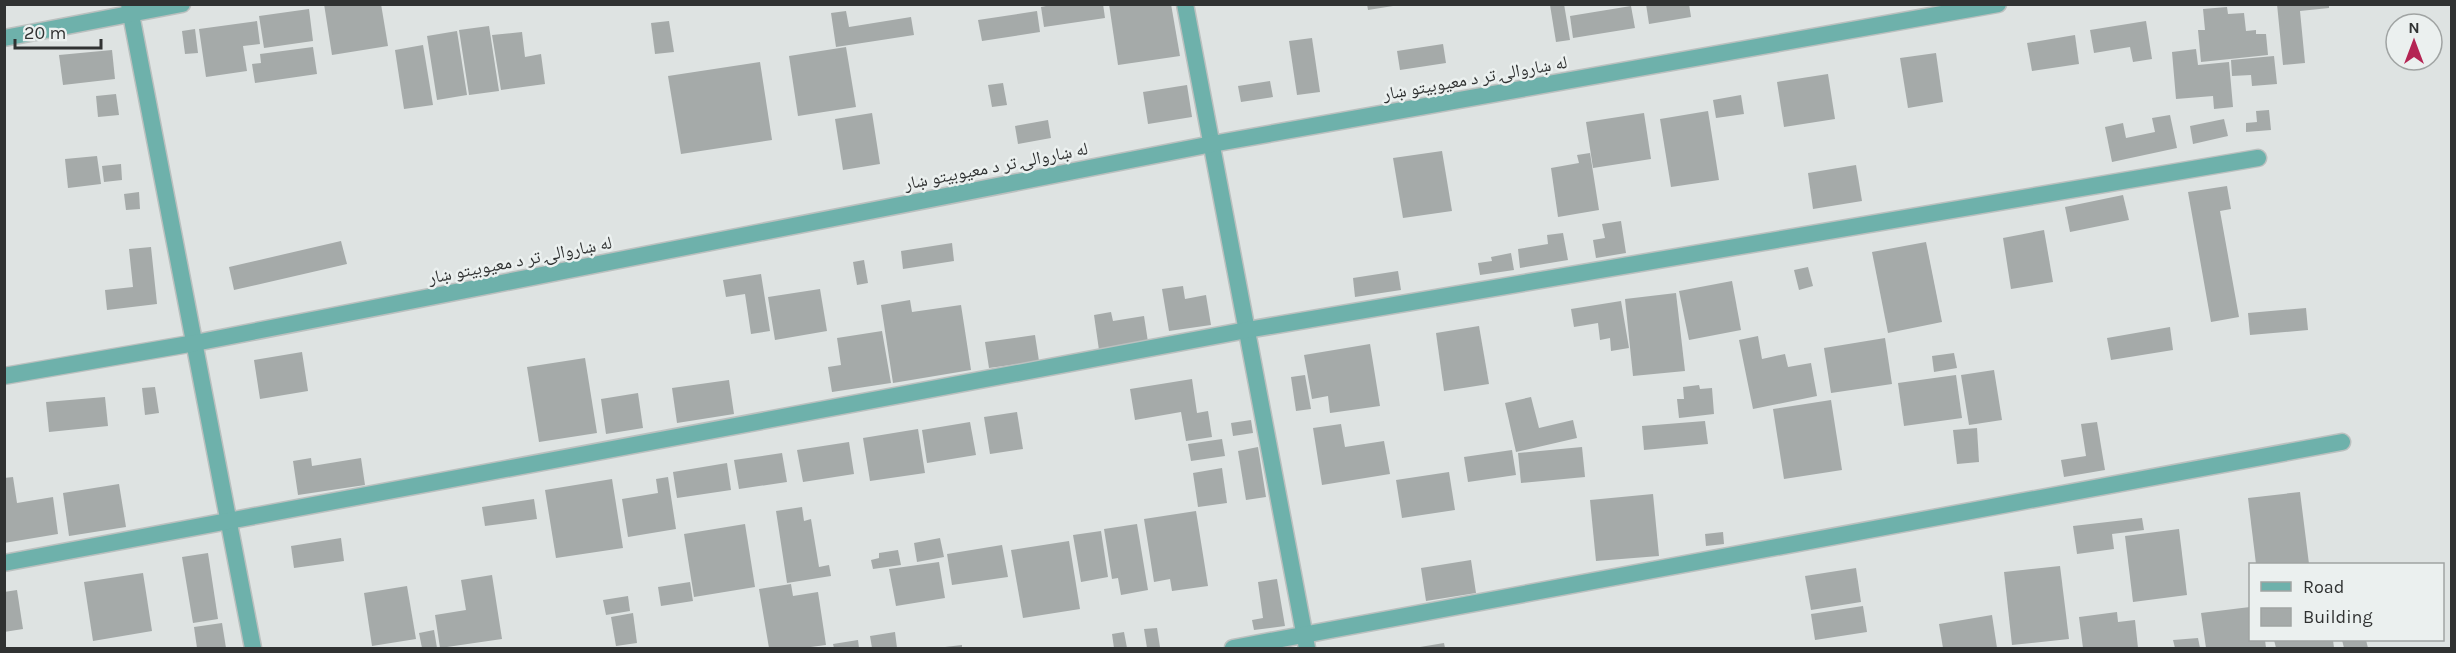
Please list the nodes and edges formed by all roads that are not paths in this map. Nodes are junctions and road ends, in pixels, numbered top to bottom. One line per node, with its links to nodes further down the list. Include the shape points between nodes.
1 (182, 4): 4 (street)
2 (1185, 4): 6 (street)
3 (1998, 4): 6 (street, له ښاروالۍ تر د معیوبیتو ښار)
4 (131, 9): 5 (street); 9 (street)
5 (4, 38)
6 (1212, 144): 8 (street); 9 (street, له ښاروالۍ تر د معیوبیتو ښار)
7 (2258, 158): 8 (street)
8 (1247, 330): 12 (street); 14 (street)
9 (195, 343): 10 (street, له ښاروالۍ تر د معیوبیتو ښار); 12 (street)
10 (4, 376)
11 (2342, 442): 14 (street)
12 (228, 521): 13 (street); 15 (street)
13 (4, 563)
14 (1306, 642): 16 (street)
15 (253, 648)
16 (1233, 648)

